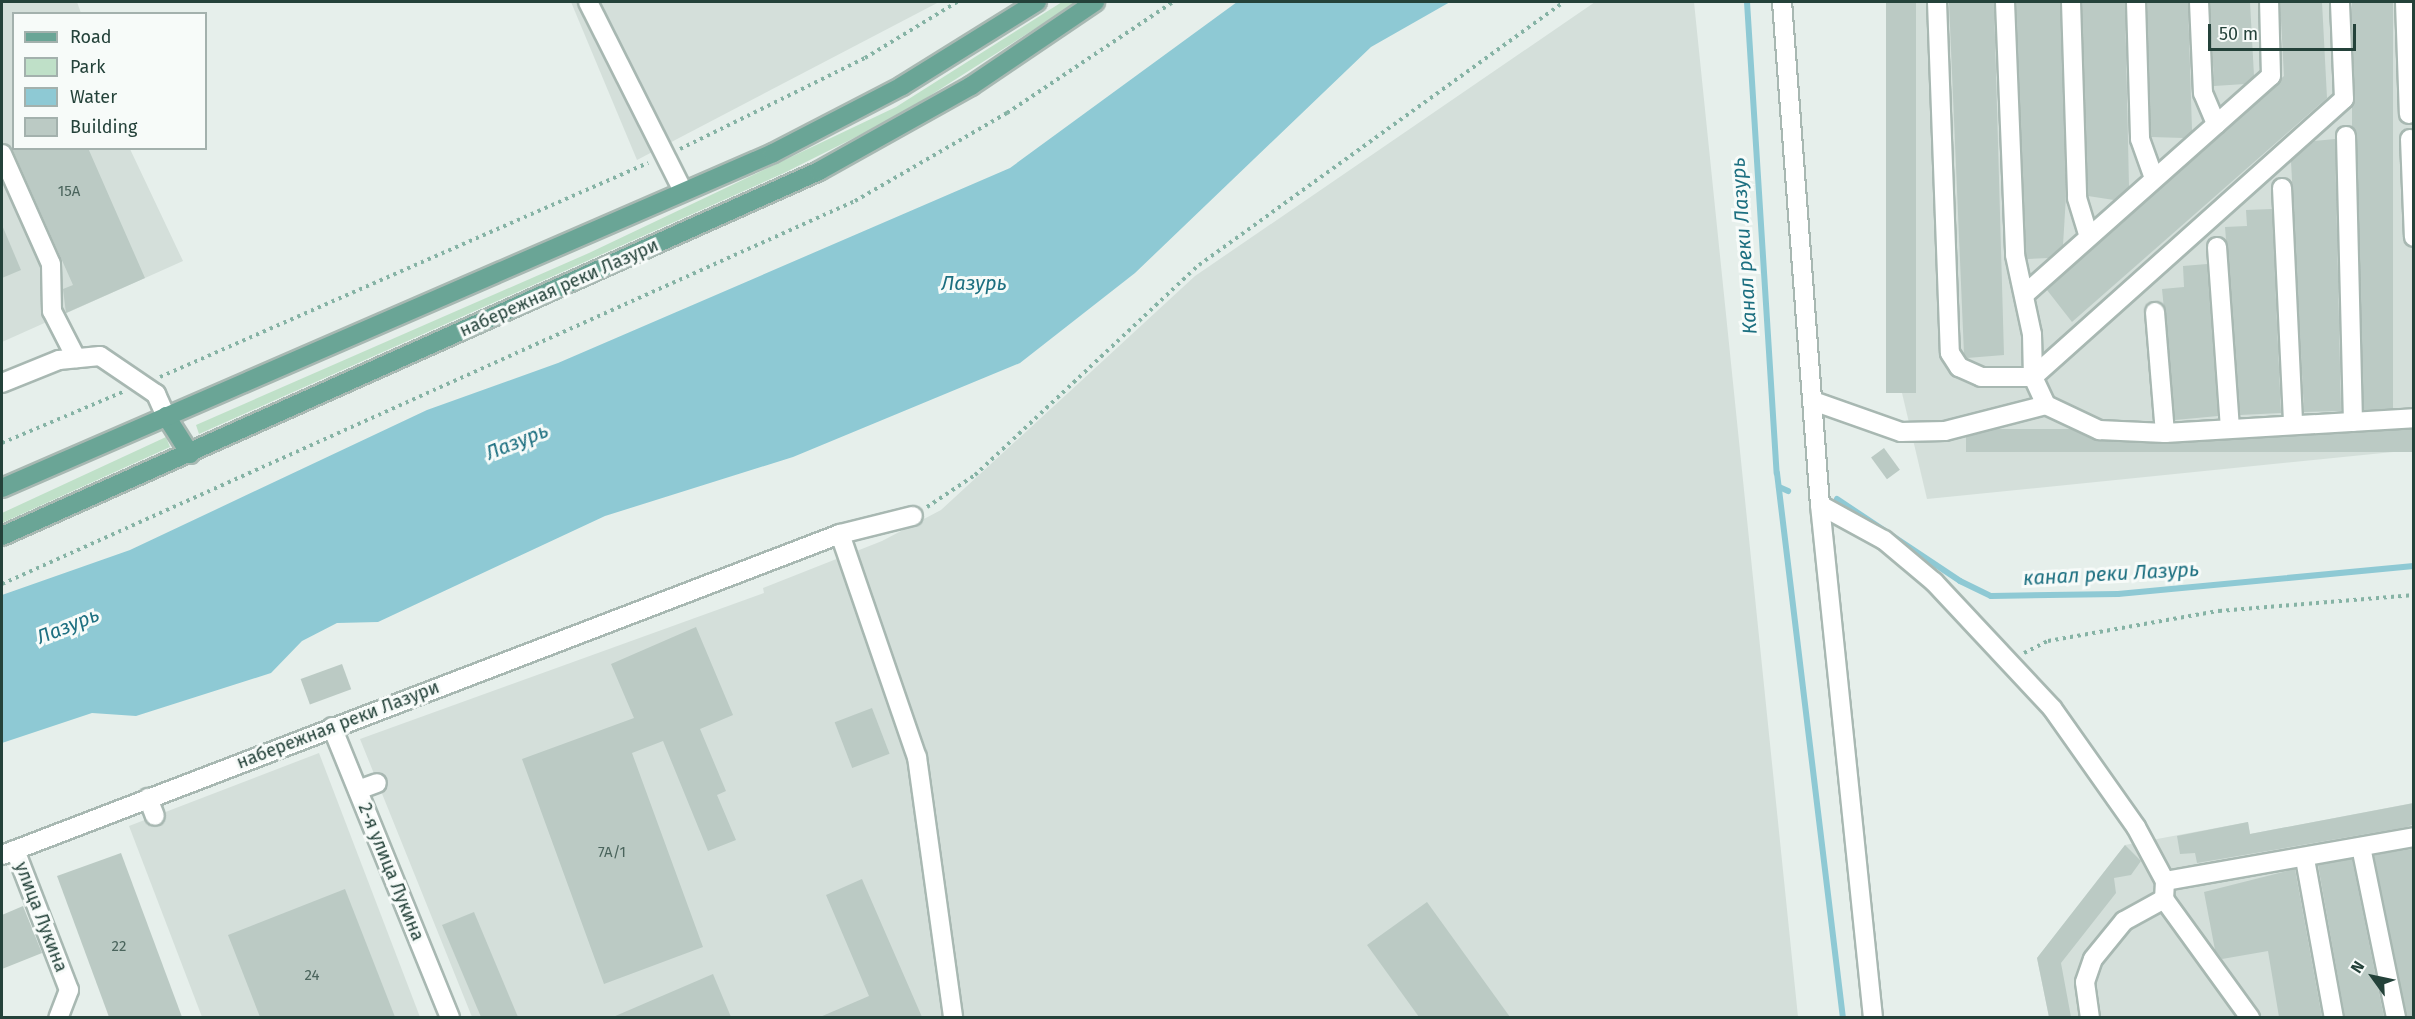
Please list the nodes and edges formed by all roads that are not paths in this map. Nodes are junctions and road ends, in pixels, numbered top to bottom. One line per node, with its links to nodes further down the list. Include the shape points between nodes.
1 (588, 2): 20 (street)
2 (1037, 2): 20 (main road, via 849,116)
3 (1095, 2): 37 (main road, набережная реки Лазури, via 971,86 819,171)
4 (1782, 2): 29 (street)
5 (1937, 2): 27 (street, via 1950,353 1959,367 1981,377)
6 (2005, 2): 24 (street, via 2015,255)
7 (2071, 2): 21 (street, via 2077,198)
8 (2136, 2): 18 (street, via 2140,139)
9 (2199, 2): 14 (street, via 2203,93)
10 (2269, 2): 14 (street, via 2271,76)
11 (2340, 2): 27 (street, via 2344,99)
12 (2405, 2): 13 (street)
13 (2409, 114)
14 (2216, 124): 18 (street)
15 (2346, 136): 33 (street)
16 (2410, 138): 22 (street)
17 (2, 154): 26 (street, via 51,264 52,311)
18 (2154, 177): 21 (street)
19 (2282, 188): 34 (street)
20 (683, 192): 31 (main road)
21 (2088, 234): 24 (street)
22 (2414, 237)
23 (2217, 247): 35 (street)
24 (2024, 295): 27 (street, via 2032,334)
25 (2155, 312): 36 (street)
26 (76, 358): 28 (street); 31 (street, via 100,356 144,384 156,394)
27 (2033, 377): 30 (street)
28 (2, 383)
29 (1816, 402): 30 (street, via 1900,432 1945,430); 39 (street)
30 (2046, 405): 36 (street, via 2099,430)
31 (166, 416): 37 (main road); 38 (main road)
32 (2414, 418): 33 (street)
33 (2353, 422): 34 (street)
34 (2293, 425): 35 (street)
35 (2230, 429): 36 (street)
36 (2165, 433)
37 (190, 454): 42 (main road, набережная реки Лазури)
38 (2, 488)
39 (1820, 505): 52 (street, via 1884,540 1934,582 2010,661 2102,772); 56 (street)
40 (914, 516): 41 (street, набережная реки Лазури)
41 (840, 534): 43 (street, набережная реки Лазури); 55 (street, via 917,757)
42 (2, 536)
43 (332, 727): 45 (street, 2-я улица Лукина); 46 (street, набережная реки Лазури)
44 (377, 783): 45 (street)
45 (358, 790): 54 (street, 2-я улица Лукина)
46 (147, 798): 47 (street); 50 (street, набережная реки Лазури)
47 (155, 816)
48 (2414, 837): 49 (street)
49 (2361, 847): 51 (street); 60 (street)
50 (8, 852): 53 (street, улица Лукина, via 69,990)
51 (2305, 859): 52 (street); 59 (street)
52 (2164, 890): 57 (street, via 2124,921 2094,959 2085,982); 58 (street)
53 (58, 1017)
54 (450, 1017)
55 (953, 1017)
56 (1873, 1017)
57 (2090, 1017)
58 (2250, 1017)
59 (2334, 1017)
60 (2396, 1017)

